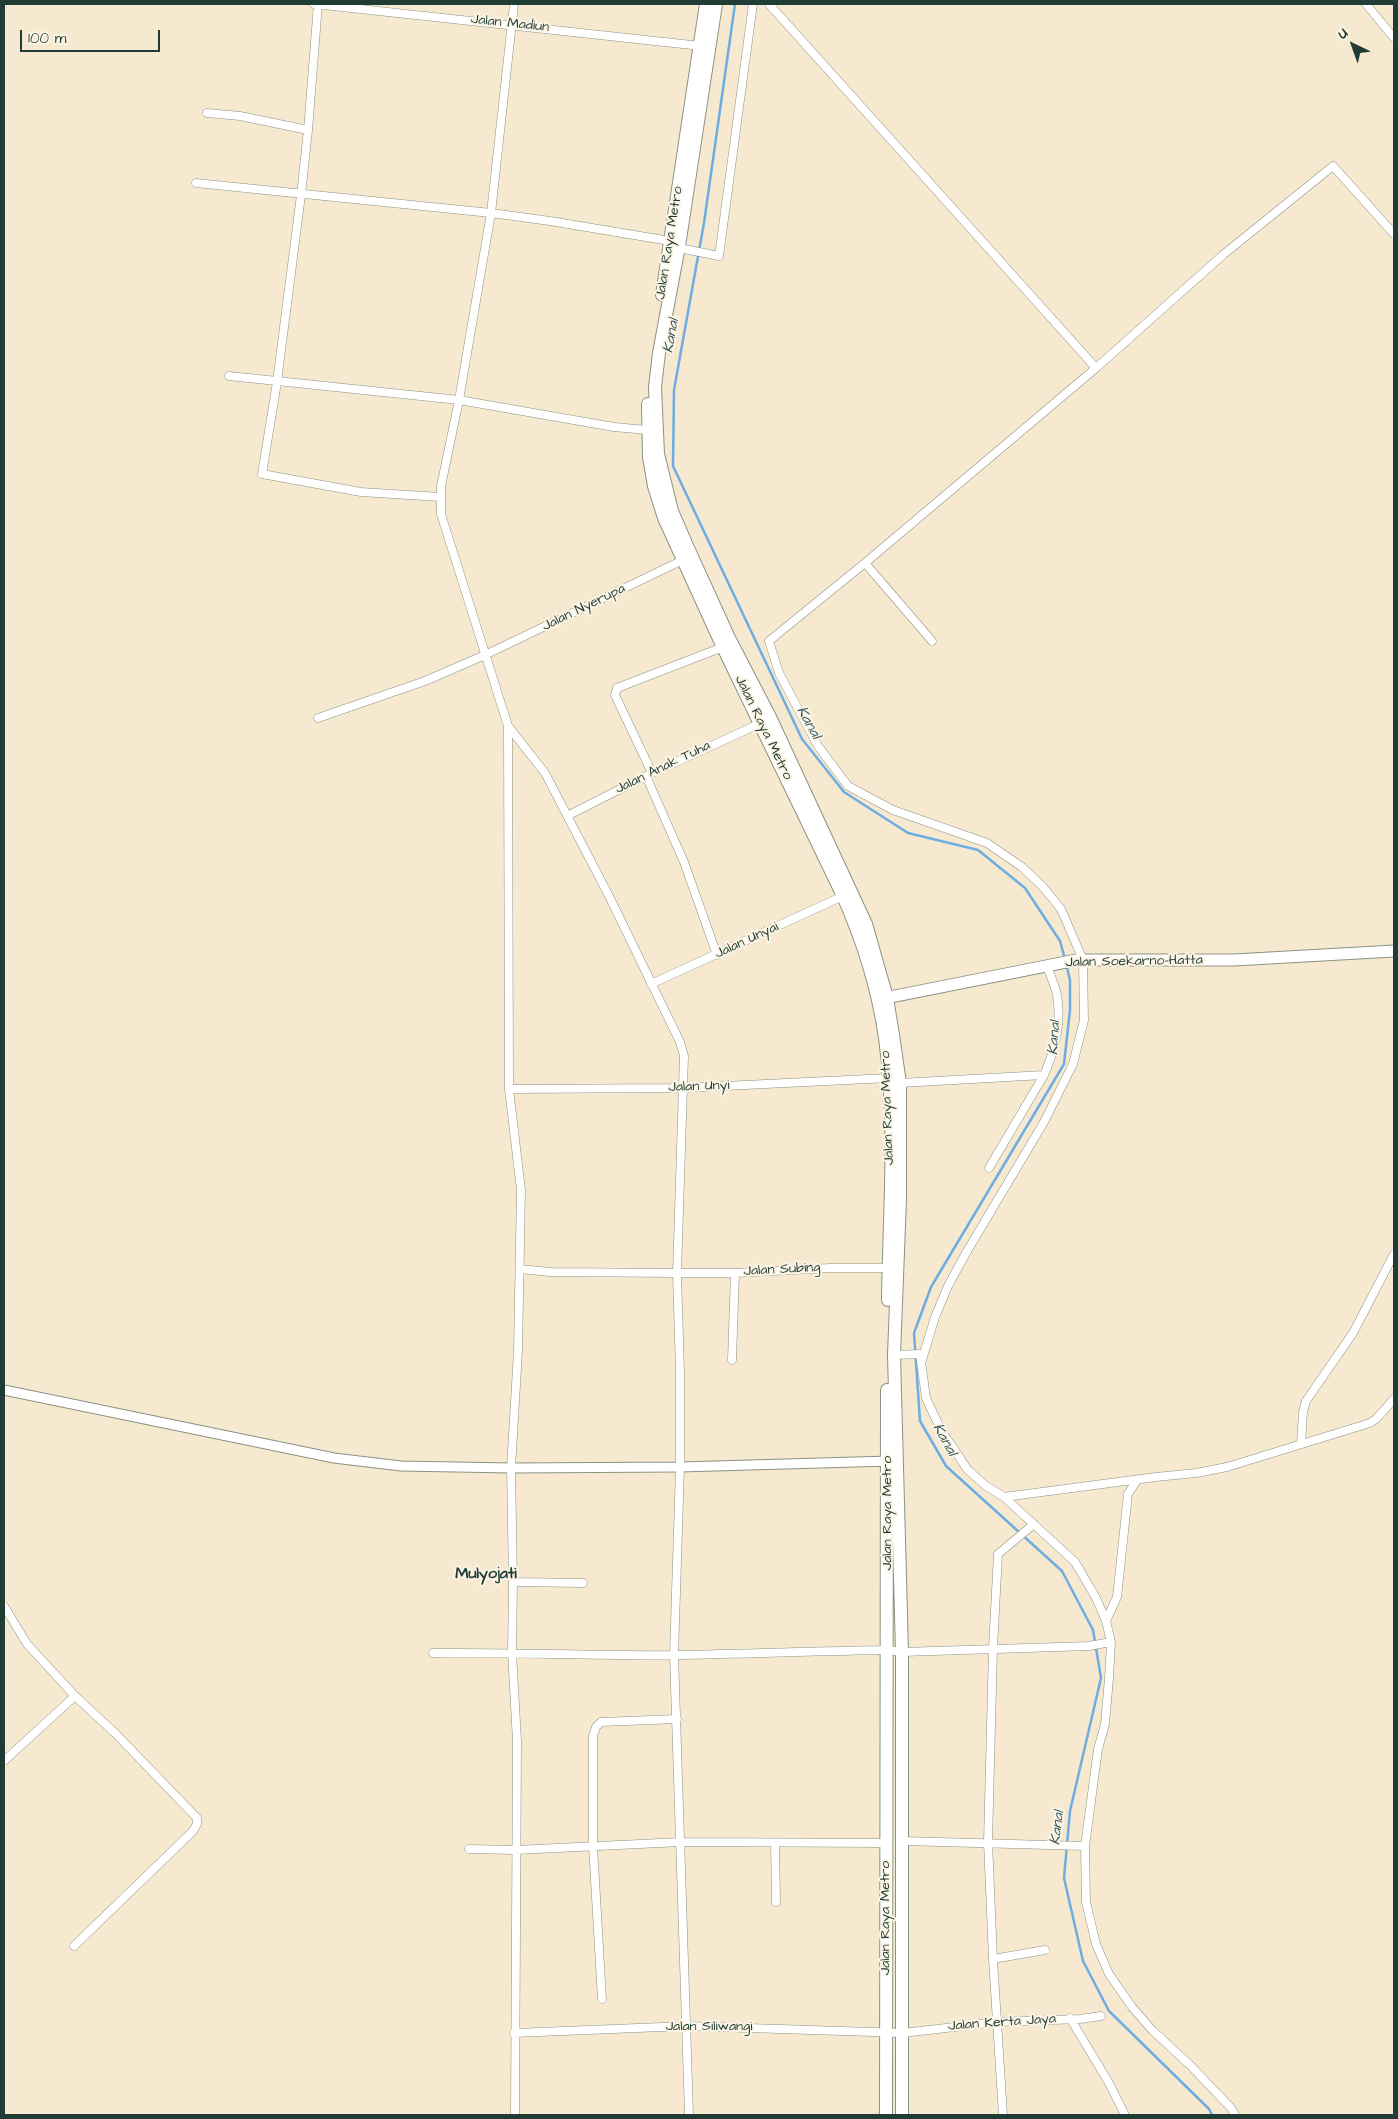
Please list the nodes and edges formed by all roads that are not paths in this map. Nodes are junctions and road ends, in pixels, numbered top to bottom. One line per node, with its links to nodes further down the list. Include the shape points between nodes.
1 (314, 4): 2 (street, Jalan Madiun)
2 (318, 4): 9 (street, Jalan Madiun); 13 (street)
3 (514, 4): 9 (street)
4 (706, 4): 11 (highway, Jalan Raya Metro)
5 (716, 4): 18 (highway)
6 (753, 4): 18 (street, via 719,256)
7 (769, 4): 19 (street)
8 (1366, 4): 10 (street)
9 (510, 24): 11 (street, Jalan Madiun); 16 (street)
10 (1394, 38)
11 (701, 46): 18 (highway, Jalan Raya Metro)
12 (207, 112): 13 (street)
13 (308, 130): 15 (street)
14 (196, 183): 15 (street)
15 (301, 195): 16 (street); 21 (street)
16 (490, 213): 18 (street); 22 (street)
17 (1394, 234): 19 (street, via 1333,166 1224,254)
18 (674, 245): 23 (highway, Jalan Raya Metro, via 649,386); 41 (highway, via 655,387 658,454 664,481 672,510 729,638 852,892 871,940)
19 (1096, 368): 26 (street)
20 (229, 376): 21 (street)
21 (277, 382): 22 (street); 24 (street, via 262,474 361,492)
22 (459, 400): 23 (street); 24 (street)
23 (647, 430): 25 (highway, Jalan Raya Metro, via 654,486)
24 (440, 497): 29 (street, via 441,514)
25 (683, 560): 28 (highway, Jalan Raya Metro); 29 (street, Jalan Nyerupa)
26 (864, 563): 27 (street); 38 (street, via 769,641 780,673 818,746 848,786 893,810 987,843 1022,867 1061,909)
27 (932, 641)
28 (723, 647): 31 (highway, Jalan Raya Metro); 33 (street, via 617,688 616,695)
29 (485, 655): 30 (street, Jalan Nyerupa); 32 (street)
30 (318, 718)
31 (761, 723): 33 (street, Jalan Anak Tuha); 35 (highway, Jalan Raya Metro)
32 (508, 726): 34 (street, via 545,773); 45 (street)
33 (649, 774): 34 (street, Jalan Anak Tuha); 37 (street)
34 (567, 816): 40 (street)
35 (843, 896): 37 (street, Jalan Unyai); 41 (highway, Jalan Raya Metro)
36 (1394, 951): 38 (main road, Jalan Soekarno-Hatta, via 1234,960)
37 (716, 955): 40 (street, Jalan Unyai)
38 (1079, 960): 39 (main road, Jalan Soekarno-Hatta); 53 (street, via 1084,1020 1073,1064 1044,1122 948,1286)
39 (1050, 965): 41 (main road, Jalan Soekarno-Hatta); 42 (street, via 1058,1017 1056,1046)
40 (651, 984): 44 (street, via 682,1048)
41 (882, 999): 43 (highway)
42 (1044, 1075): 43 (street, Jalan Unyi); 46 (street)
43 (894, 1080): 44 (street, Jalan Unyi); 48 (highway, Jalan Raya Metro); 52 (highway, via 900,1199)
44 (683, 1088): 45 (street, Jalan Unyi); 50 (street)
45 (509, 1089): 49 (street, via 521,1190)
46 (988, 1168)
47 (1394, 1254): 57 (street, via 1353,1333 1306,1401)
48 (888, 1268): 51 (street, Jalan Subing); 58 (highway, Jalan Raya Metro)
49 (520, 1269): 50 (street, Jalan Subing); 60 (street)
50 (676, 1273): 51 (street, Jalan Subing); 59 (street)
51 (735, 1273): 54 (street)
52 (897, 1355): 53 (street); 58 (highway)
53 (920, 1357): 62 (street, via 926,1398 942,1432 967,1469)
54 (732, 1360)
55 (4, 1390): 60 (street, via 334,1458 401,1466)
56 (1394, 1399): 57 (street, via 1370,1423)
57 (1301, 1444): 61 (street, via 1196,1474)
58 (893, 1461): 59 (street); 72 (highway, Jalan Raya Metro); 74 (highway)
59 (680, 1467): 60 (street); 76 (street)
60 (511, 1468): 64 (street)
61 (1137, 1480): 62 (street); 68 (street, via 1128,1494 1117,1597)
62 (1004, 1497): 63 (street)
63 (1032, 1526): 68 (street, via 1075,1562); 71 (street, via 998,1554)
64 (514, 1582): 65 (street); 73 (street)
65 (583, 1582)
66 (4, 1606): 67 (street)
67 (12, 1619): 69 (street); 77 (street, via 27,1644)
68 (1106, 1621): 70 (street)
69 (4, 1623)
70 (1111, 1642): 71 (street, via 1089,1646); 86 (street, via 1104,1724)
71 (993, 1648): 74 (street); 82 (street)
72 (888, 1650): 74 (street); 76 (street); 84 (highway, Jalan Raya Metro)
73 (512, 1652): 75 (street); 76 (street); 88 (street, via 517,1741)
74 (902, 1652): 80 (highway)
75 (433, 1653)
76 (674, 1655): 78 (street)
77 (75, 1696): 79 (street); 90 (street, via 196,1815 198,1821 193,1831)
78 (677, 1719): 81 (street); 85 (street, via 609,1720 596,1727 593,1736)
79 (4, 1761)
80 (902, 1841): 82 (street); 99 (highway)
81 (681, 1842): 83 (street); 85 (street); 97 (street)
82 (988, 1842): 86 (street); 92 (street)
83 (775, 1843): 84 (street); 89 (street)
84 (886, 1843): 98 (highway, Jalan Raya Metro)
85 (593, 1846): 88 (street); 93 (street)
86 (1082, 1846): 107 (street, via 1086,1902 1096,1944 1110,1974 1132,2008)
87 (469, 1849): 88 (street)
88 (516, 1850): 100 (street)
89 (776, 1902)
90 (74, 1946)
91 (1045, 1950): 92 (street)
92 (993, 1959): 96 (street)
93 (602, 1999)
94 (1101, 2016): 95 (street, Jalan Kerta Jaya)
95 (1070, 2018): 96 (street, Jalan Kerta Jaya); 106 (street)
96 (996, 2022): 99 (street, Jalan Kerta Jaya); 105 (street)
97 (687, 2026): 98 (street, Jalan Siliwangi); 100 (street, Jalan Siliwangi); 102 (street)
98 (886, 2032): 99 (street, Jalan Siliwangi); 103 (highway, Jalan Raya Metro)
99 (903, 2033): 104 (highway)
100 (514, 2034): 101 (street)
101 (515, 2115)
102 (689, 2115)
103 (886, 2115)
104 (902, 2115)
105 (1003, 2115)
106 (1125, 2115)
107 (1235, 2115)

